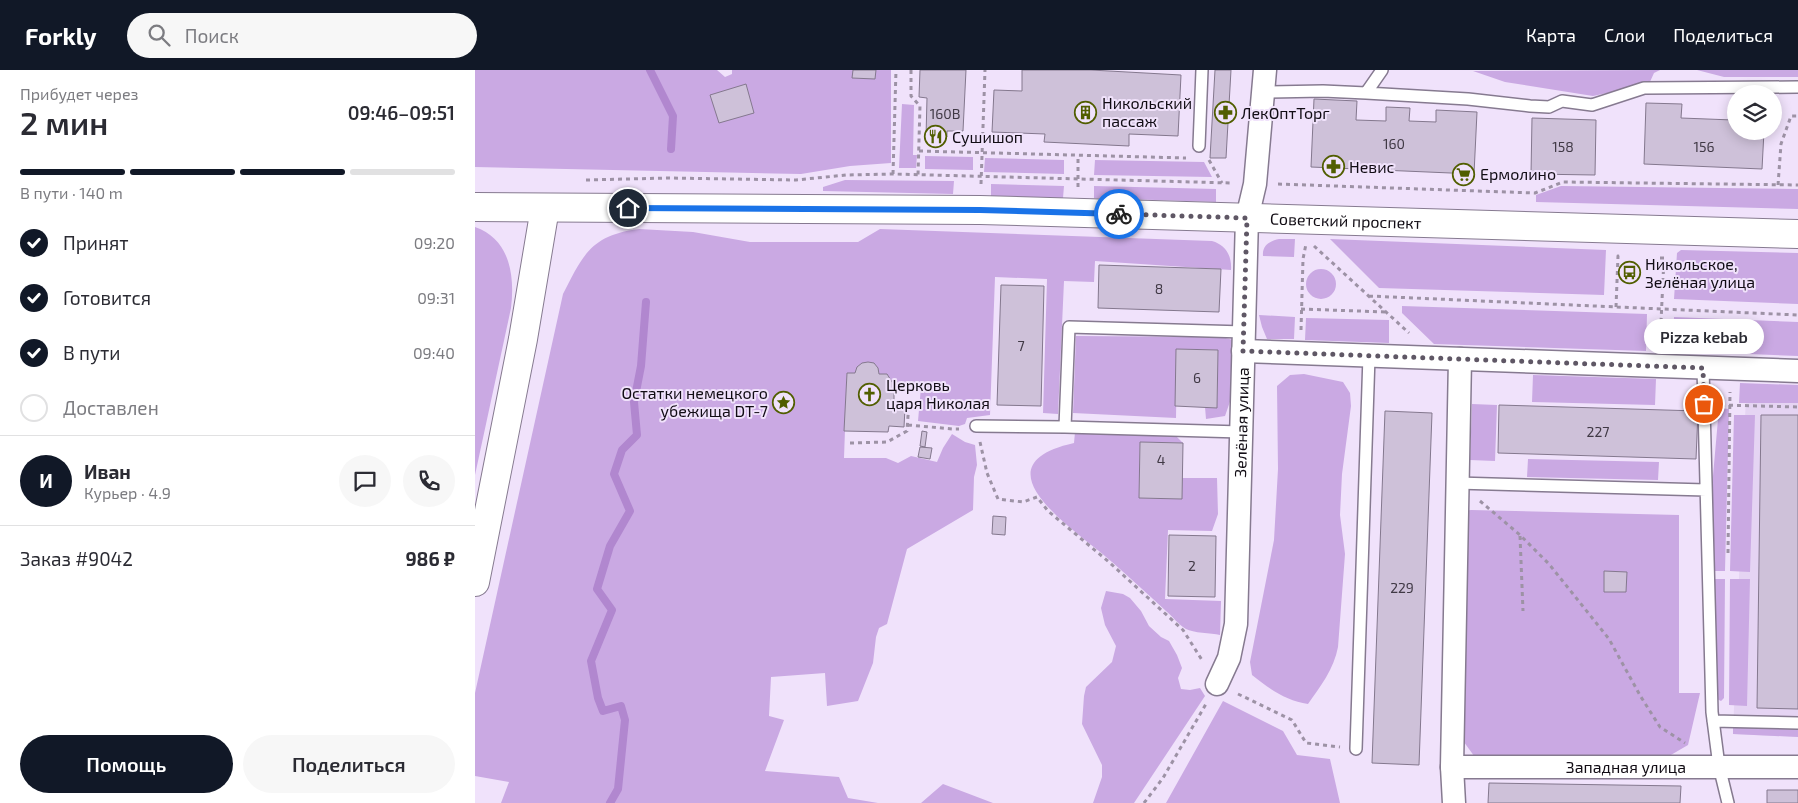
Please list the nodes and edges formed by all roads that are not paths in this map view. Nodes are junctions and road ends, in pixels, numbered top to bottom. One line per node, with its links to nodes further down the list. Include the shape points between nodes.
1 (1201, 70): 7 (lane)
2 (1265, 70): 5 (street, Зелёная улица)
3 (1381, 70): 6 (lane)
4 (1798, 87): 6 (lane, via 1644,88 1592,106 1562,102 1549,107 1467,98)
5 (1264, 92): 6 (lane); 10 (street, Зелёная улица, via 1255,184)
6 (1366, 93)
7 (1199, 146)
8 (475, 207): 9 (main road, Советский проспект)
9 (545, 208): 10 (main road, Советский проспект, via 980,210); 22 (main road)
10 (1247, 218): 11 (main road, Советский проспект); 12 (street, Зелёная улица)
11 (1798, 234)
12 (1244, 341): 13 (street, via 1300,353); 18 (lane, via 1069,326); 19 (street, Зелёная улица)
13 (1369, 356): 14 (street); 26 (lane)
14 (1459, 359): 15 (street); 20 (street)
15 (1703, 368): 16 (street); 21 (lane)
16 (1798, 371)
17 (976, 426): 18 (lane)
18 (1065, 427): 19 (lane)
19 (1241, 432): 23 (street, Зелёная улица, via 1236,624 1229,658)
20 (1457, 483): 21 (lane); 28 (street)
21 (1706, 490): 24 (lane)
22 (475, 582)
23 (1217, 684)
24 (1713, 721): 25 (lane); 27 (lane)
25 (1798, 723)
26 (1356, 748)
27 (1719, 766): 28 (street, Западная улица); 29 (street, Западная улица); 31 (lane)
28 (1452, 767): 30 (street)
29 (1798, 767)
30 (1454, 803)
31 (1728, 803)

